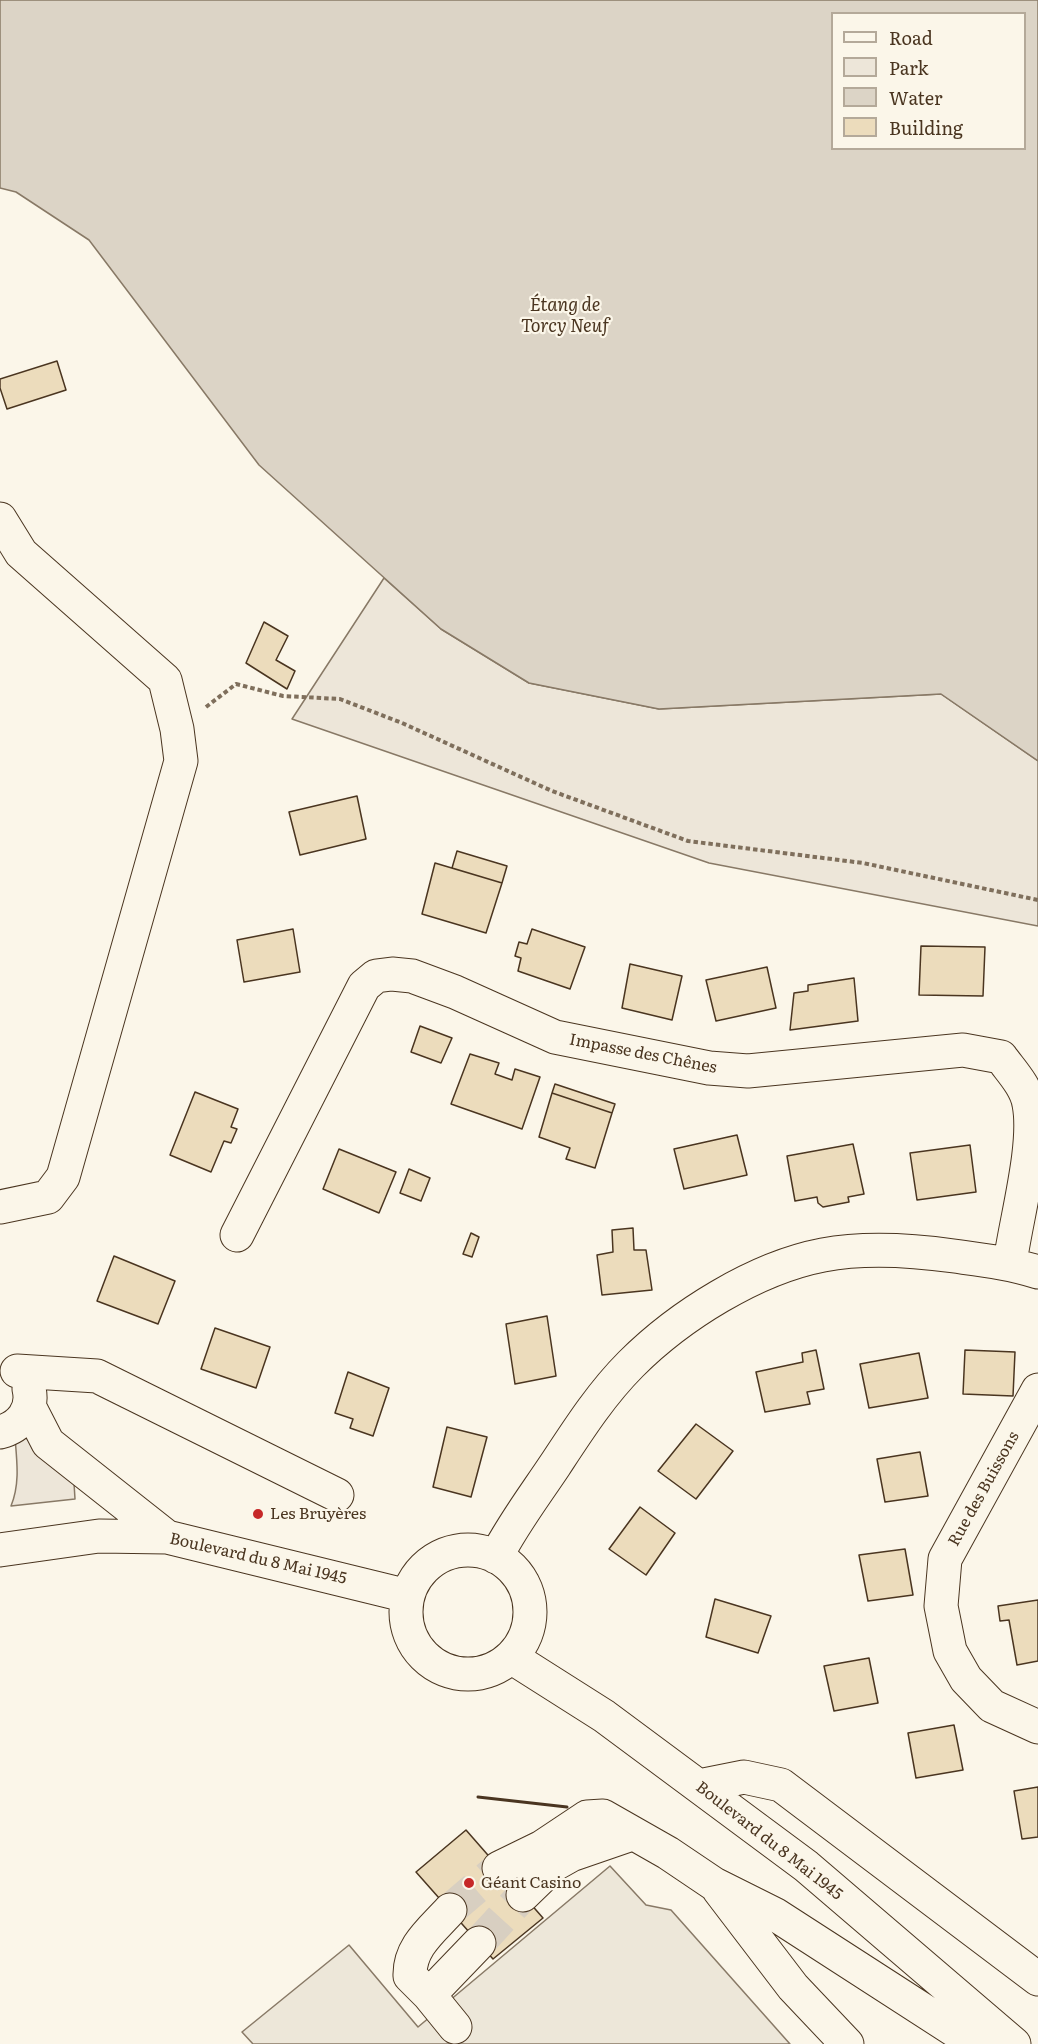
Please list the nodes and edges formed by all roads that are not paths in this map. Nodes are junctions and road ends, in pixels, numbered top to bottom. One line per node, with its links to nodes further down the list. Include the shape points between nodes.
1 (0, 519): 2 (street, via 21,553 165,680 181,761 63,1177 48,1197)
2 (0, 1207)
3 (237, 1235): 4 (street, Impasse des Chênes, via 364,986 376,976 392,974 412,976 455,992 555,1037 709,1068 748,1071 963,1050 1001,1057 1029,1101 1032,1133)
4 (1024, 1268): 12 (street, via 918,1252 822,1255 774,1270 719,1298 679,1322 631,1364 594,1407)
5 (9, 1367): 7 (street, via 27,1384); 9 (street, via 97,1376)
6 (1038, 1390): 15 (street, Rue des Buissons, via 945,1559 941,1606 950,1651 966,1678 993,1707)
7 (29, 1406): 8 (street, via 19,1423); 10 (street, via 48,1443)
8 (0, 1432)
9 (337, 1495)
10 (167, 1537): 11 (street, Boulevard du 8 Mai 1945, via 99,1536); 13 (street, Boulevard du 8 Mai 1945)
11 (0, 1550)
12 (496, 1557): 13 (street, via 465,1550 435,1559 423,1569); 14 (street, via 512,1568 529,1603 523,1641)
13 (408, 1596): 14 (street, via 409,1633 432,1663 465,1674 498,1667)
14 (511, 1656): 16 (street, Boulevard du 8 Mai 1945, via 604,1716)
15 (1038, 1727)
16 (699, 1786): 23 (street, via 744,1777 781,1785); 28 (street, Boulevard du 8 Mai 1945, via 806,1866)
17 (632, 1834): 18 (street, via 603,1816 587,1817 542,1847); 19 (street); 20 (street, via 563,1859)
18 (499, 1868)
19 (714, 1884): 26 (street, via 793,1987); 27 (street, via 776,1915 965,2037)
20 (523, 1895)
21 (450, 1910): 24 (street, via 415,1949 410,1964 410,1976)
22 (479, 1943): 24 (street)
23 (1038, 1979)
24 (429, 1995): 25 (street)
25 (455, 2027)
26 (847, 2044)
27 (984, 2044)
28 (1014, 2044)

